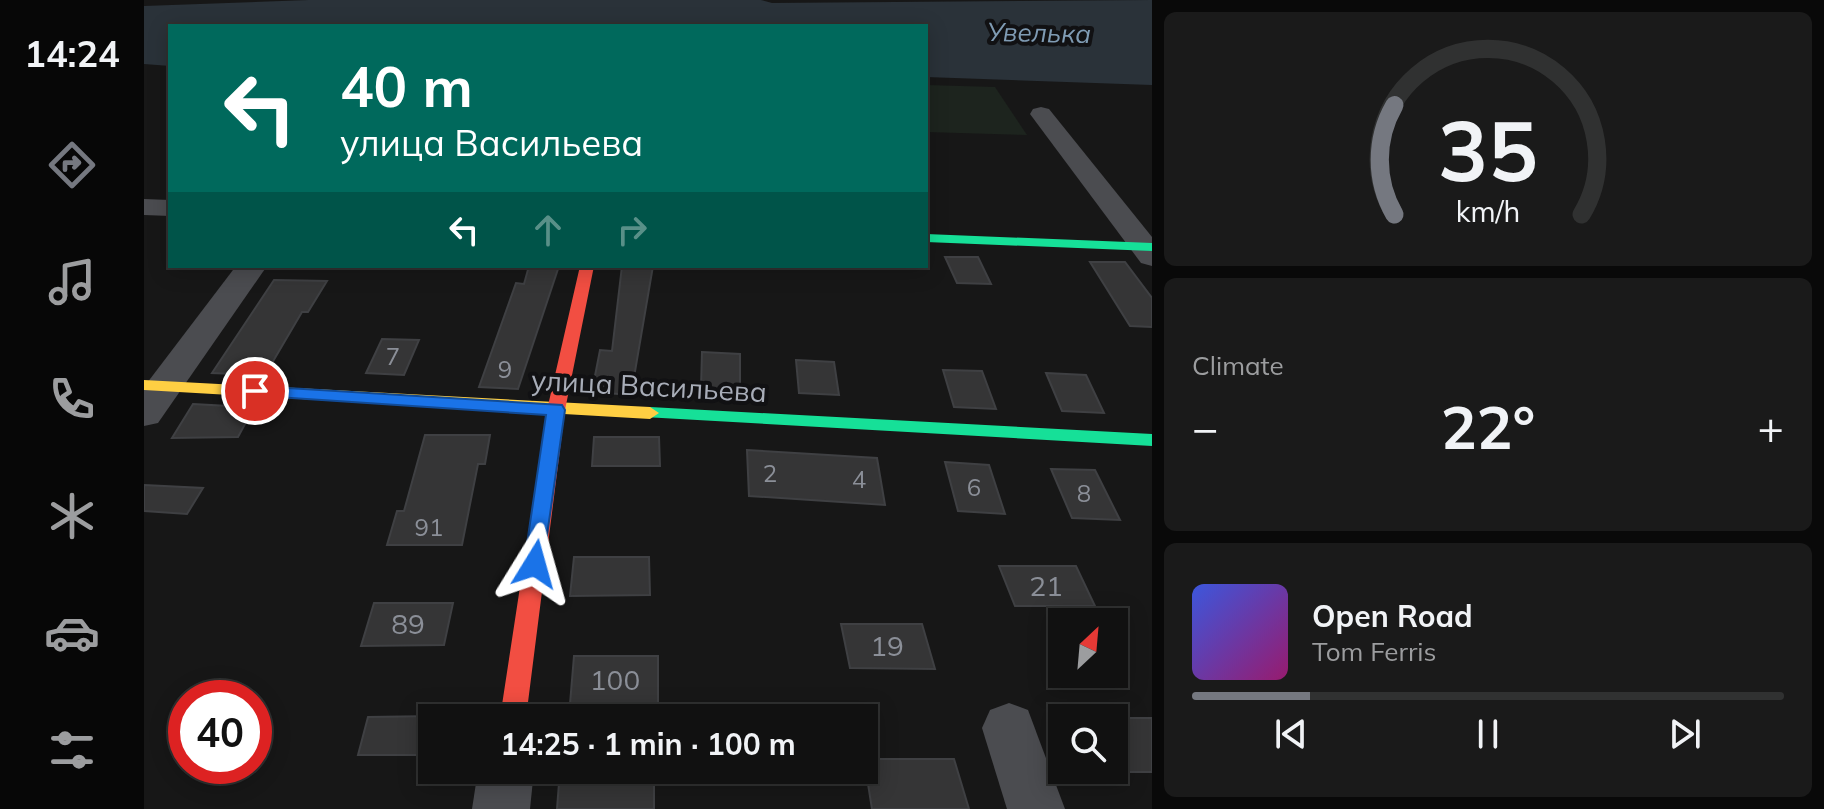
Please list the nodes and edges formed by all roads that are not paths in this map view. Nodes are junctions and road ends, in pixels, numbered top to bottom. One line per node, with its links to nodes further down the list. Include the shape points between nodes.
1 (1041, 114): 5 (street)
2 (144, 207): 3 (street)
3 (168, 208)
4 (928, 238): 5 (street)
5 (1149, 250)
6 (250, 268): 8 (street)
7 (587, 268): 9 (street)
8 (154, 385): 9 (street, улица Васильева); 10 (street)
9 (556, 410): 11 (street, улица Васильева); 12 (street)
10 (144, 414)
11 (1152, 440)
12 (515, 704)
13 (1009, 728): 16 (street)
14 (504, 784): 15 (street)
15 (501, 809)
16 (1036, 809)

